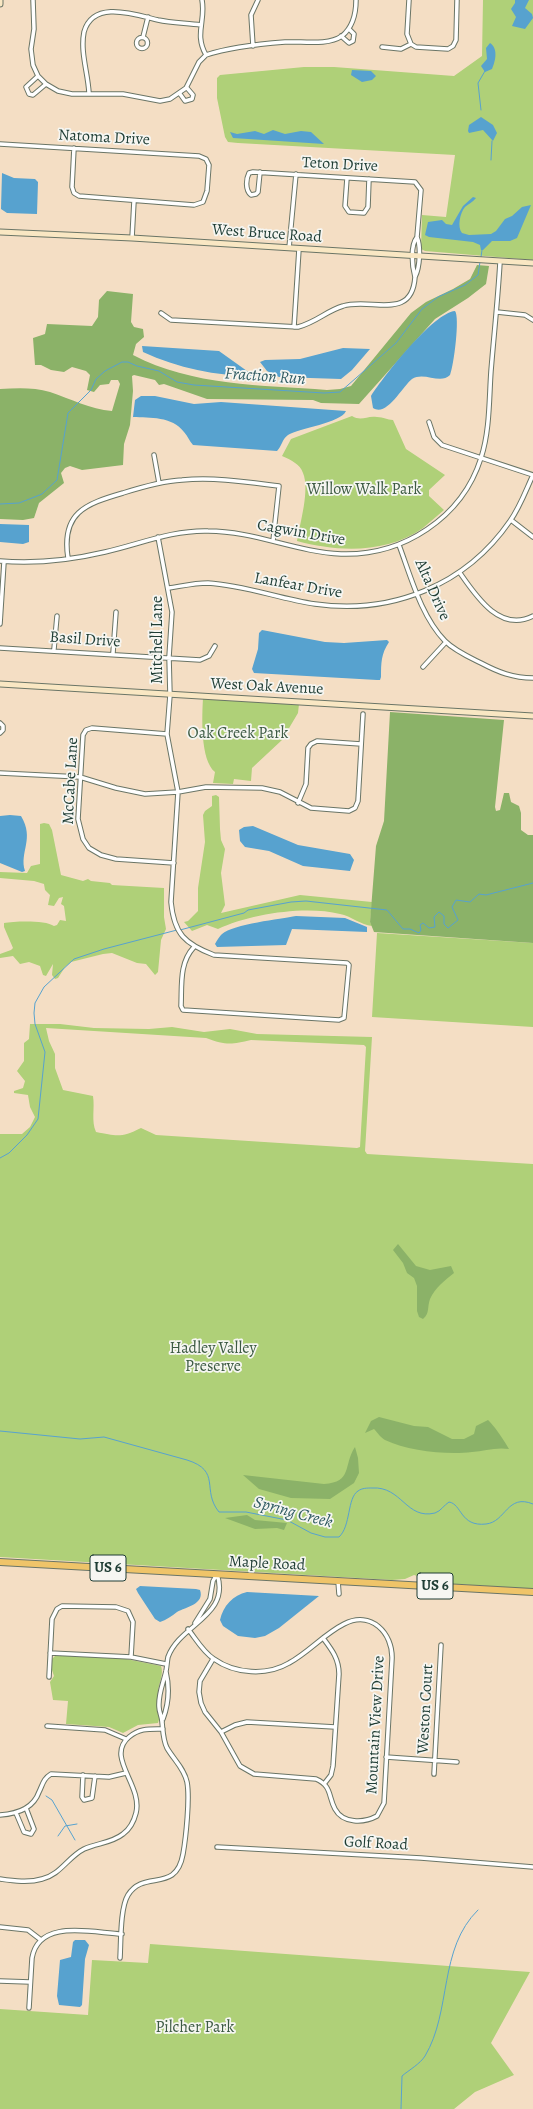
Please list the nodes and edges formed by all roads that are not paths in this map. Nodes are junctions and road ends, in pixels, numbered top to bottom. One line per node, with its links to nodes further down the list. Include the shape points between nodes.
1 (0, 0): 8 (street)
2 (33, 0): 18 (street, via 34,29 31,55)
3 (202, 0): 10 (street)
4 (258, 0): 15 (street, via 251,15)
5 (356, 0): 11 (street, via 356,10)
6 (409, 0): 14 (street, via 407,34)
7 (458, 0): 14 (street, via 456,40 453,46 448,49 416,47)
8 (0, 4)
9 (148, 17): 10 (street); 13 (street); 21 (street, via 118,7 104,8 88,21 84,32 83,52)
10 (201, 25): 17 (street, via 199,37)
11 (349, 29): 12 (street); 12 (street, via 354,34 353,41 349,43)
12 (341, 36): 15 (street, via 325,41)
13 (143, 37)
14 (411, 44): 16 (street, via 401,49)
15 (253, 46): 17 (street)
16 (382, 47)
17 (206, 55): 20 (street, via 199,62)
18 (38, 76): 19 (street); 19 (street, via 26,87 29,94 33,95)
19 (46, 84): 21 (street, via 58,91 72,94)
20 (187, 88): 22 (street); 22 (street, via 193,95 192,99 185,101)
21 (89, 93): 22 (street, via 123,94 160,101)
22 (180, 94)
23 (0, 144): 24 (street, Natoma Drive)
24 (74, 148): 29 (street, via 72,187 76,195); 29 (street, Natoma Drive, via 199,156 206,159 209,168 208,191 203,202 194,205)
25 (260, 172): 25 (street, via 249,173 247,189 251,195 258,192); 26 (street, Teton Drive)
26 (296, 174): 27 (street, Teton Drive); 32 (street)
27 (347, 178): 28 (street, Teton Drive); 28 (street, via 345,206 349,212 356,213 364,213 368,208)
28 (369, 179): 34 (street, Teton Drive, via 412,181 418,184 421,190 417,237 414,241)
29 (134, 201): 31 (street)
30 (0, 232): 31 (street, West Bruce Road)
31 (132, 238): 32 (street, West Bruce Road)
32 (289, 248): 33 (street, West Bruce Road)
33 (299, 249): 34 (street, West Bruce Road); 40 (street)
34 (416, 256): 35 (street, West Bruce Road); 40 (street, via 414,290 399,304 343,305 310,324)
35 (500, 262): 36 (street, West Bruce Road); 37 (street, Cagwin Drive)
36 (533, 263)
37 (497, 312): 39 (street, via 525,315); 43 (street, Cagwin Drive, via 488,421)
38 (161, 313): 40 (street, via 171,320)
39 (533, 320)
40 (294, 327)
41 (429, 422): 43 (street, via 434,438 442,445)
42 (154, 455): 45 (street)
43 (481, 458): 44 (street); 50 (street, Cagwin Drive, via 461,496 448,512 418,536)
44 (533, 475): 46 (street, Lanfear Drive)
45 (159, 483): 49 (street, via 221,479 279,486); 51 (street, via 86,506 69,527 66,543)
46 (511, 520): 48 (street); 53 (street, Lanfear Drive, via 479,557)
47 (158, 537): 49 (street, Cagwin Drive, via 209,531); 51 (street, Cagwin Drive, via 106,552); 54 (street, Mitchell Lane)
48 (533, 537)
49 (273, 541): 50 (street, Cagwin Drive, via 340,554 375,552)
50 (399, 545): 55 (street, Alta Drive)
51 (68, 558): 52 (street, Cagwin Drive, via 32,562)
52 (2, 561): 59 (street)
53 (460, 573): 55 (street, Lanfear Drive); 58 (street, via 487,608 510,620 522,621)
54 (169, 588): 55 (street, Lanfear Drive, via 202,584 224,585 314,604 353,607 393,602); 65 (street, Mitchell Lane, via 172,612)
55 (418, 595): 60 (street, Alta Drive, via 434,628)
56 (116, 612): 64 (street)
57 (57, 616): 63 (street)
58 (533, 616)
59 (0, 624)
60 (446, 642): 66 (street); 67 (street, Alta Drive, via 501,674)
61 (215, 646): 65 (street, Basil Drive, via 209,656 200,660)
62 (0, 648): 63 (street, Basil Drive)
63 (54, 649): 64 (street, Basil Drive)
64 (113, 654): 65 (street, Basil Drive)
65 (169, 657): 69 (street, Mitchell Lane)
66 (423, 667)
67 (533, 678)
68 (0, 684): 69 (street, West Oak Avenue)
69 (170, 695): 70 (street, West Oak Avenue); 76 (street, Mitchell Lane)
70 (356, 704): 71 (street, West Oak Avenue); 72 (street)
71 (371, 705): 72 (street); 73 (street, West Oak Avenue)
72 (363, 714): 77 (street)
73 (533, 716)
74 (0, 723): 75 (street, via 3,730)
75 (0, 733)
76 (167, 734): 79 (street, McCabe Lane, via 92,728 86,730 83,735); 80 (street, Mitchell Lane)
77 (361, 744): 81 (street, via 317,741 311,744 308,748 306,784); 81 (street, via 358,800 355,808 349,811 318,809)
78 (0, 774): 79 (street)
79 (80, 777): 80 (street, via 145,794); 82 (street, McCabe Lane, via 79,830 89,848 116,859)
80 (178, 792): 81 (street, via 206,787 262,788 280,792); 82 (street, Mitchell Lane)
81 (298, 803)
82 (174, 863): 83 (street, Mitchell Lane, via 172,916 184,940)
83 (194, 947): 83 (street, via 214,955 347,963 349,965 344,1018 339,1020 183,1010 182,973 186,958)
84 (0, 1562): 85 (main road, Maple Road / US 6)
85 (217, 1574): 86 (main road, Maple Road / US 6); 89 (street, via 210,1599); 89 (street, via 219,1581 215,1604 208,1616)
86 (338, 1581): 87 (main road, Maple Road / US 6); 88 (street)
87 (533, 1592)
88 (338, 1594)
89 (194, 1624): 90 (street)
90 (188, 1629): 95 (street); 96 (street, via 174,1644)
91 (323, 1638): 95 (street, via 289,1663 268,1671 236,1670); 101 (street, via 334,1652 339,1671); 105 (street, Mountain View Drive, via 345,1623 357,1620 370,1622 384,1631 392,1650)
92 (441, 1645): 106 (street, Weston Court)
93 (50, 1652): 94 (street); 94 (street, via 54,1613 57,1608 69,1604 128,1611 133,1622); 98 (street)
94 (131, 1657): 96 (street)
95 (214, 1659): 103 (street, via 200,1681 199,1692 205,1712)
96 (166, 1664): 97 (street)
97 (166, 1672): 99 (street, via 169,1695); 99 (street, via 160,1688 159,1707)
98 (49, 1677)
99 (162, 1720): 102 (street)
100 (47, 1726): 104 (street, via 105,1730)
101 (335, 1727): 103 (street, via 247,1722); 112 (street, via 333,1766 331,1775)
102 (163, 1729): 104 (street, via 136,1730); 120 (street, via 166,1746 180,1766 187,1782 182,1858 178,1870 166,1880 148,1881 133,1888 127,1896)
103 (221, 1732): 112 (street, via 237,1762 246,1771 311,1778)
104 (126, 1739): 108 (street, via 120,1754)
105 (386, 1757): 106 (street); 112 (street, Mountain View Drive, via 384,1802 377,1816 370,1820 351,1821 338,1814 330,1792)
106 (434, 1760): 107 (street); 109 (street, Weston Court)
107 (457, 1762)
108 (126, 1773): 111 (street, via 116,1777); 118 (street, via 134,1788 137,1806 132,1822 124,1833 114,1840 80,1852 49,1877 31,1881)
109 (434, 1774)
110 (83, 1775): 111 (street); 111 (street, via 82,1797 89,1801 92,1798); 113 (street, via 51,1774 42,1782 36,1800)
111 (95, 1776)
112 (324, 1784)
113 (26, 1808): 114 (street); 114 (street, via 34,1829 30,1834 24,1832)
114 (16, 1813): 115 (street)
115 (0, 1815)
116 (217, 1847): 117 (street, Golf Road)
117 (533, 1867)
118 (0, 1878)
119 (0, 1928): 121 (street, via 28,1930)
120 (122, 1934): 121 (street, via 62,1931); 122 (street)
121 (41, 1940): 124 (street, via 32,1954)
122 (120, 1958)
123 (0, 1981): 124 (street)
124 (30, 1982): 125 (street)
125 (29, 2008)

